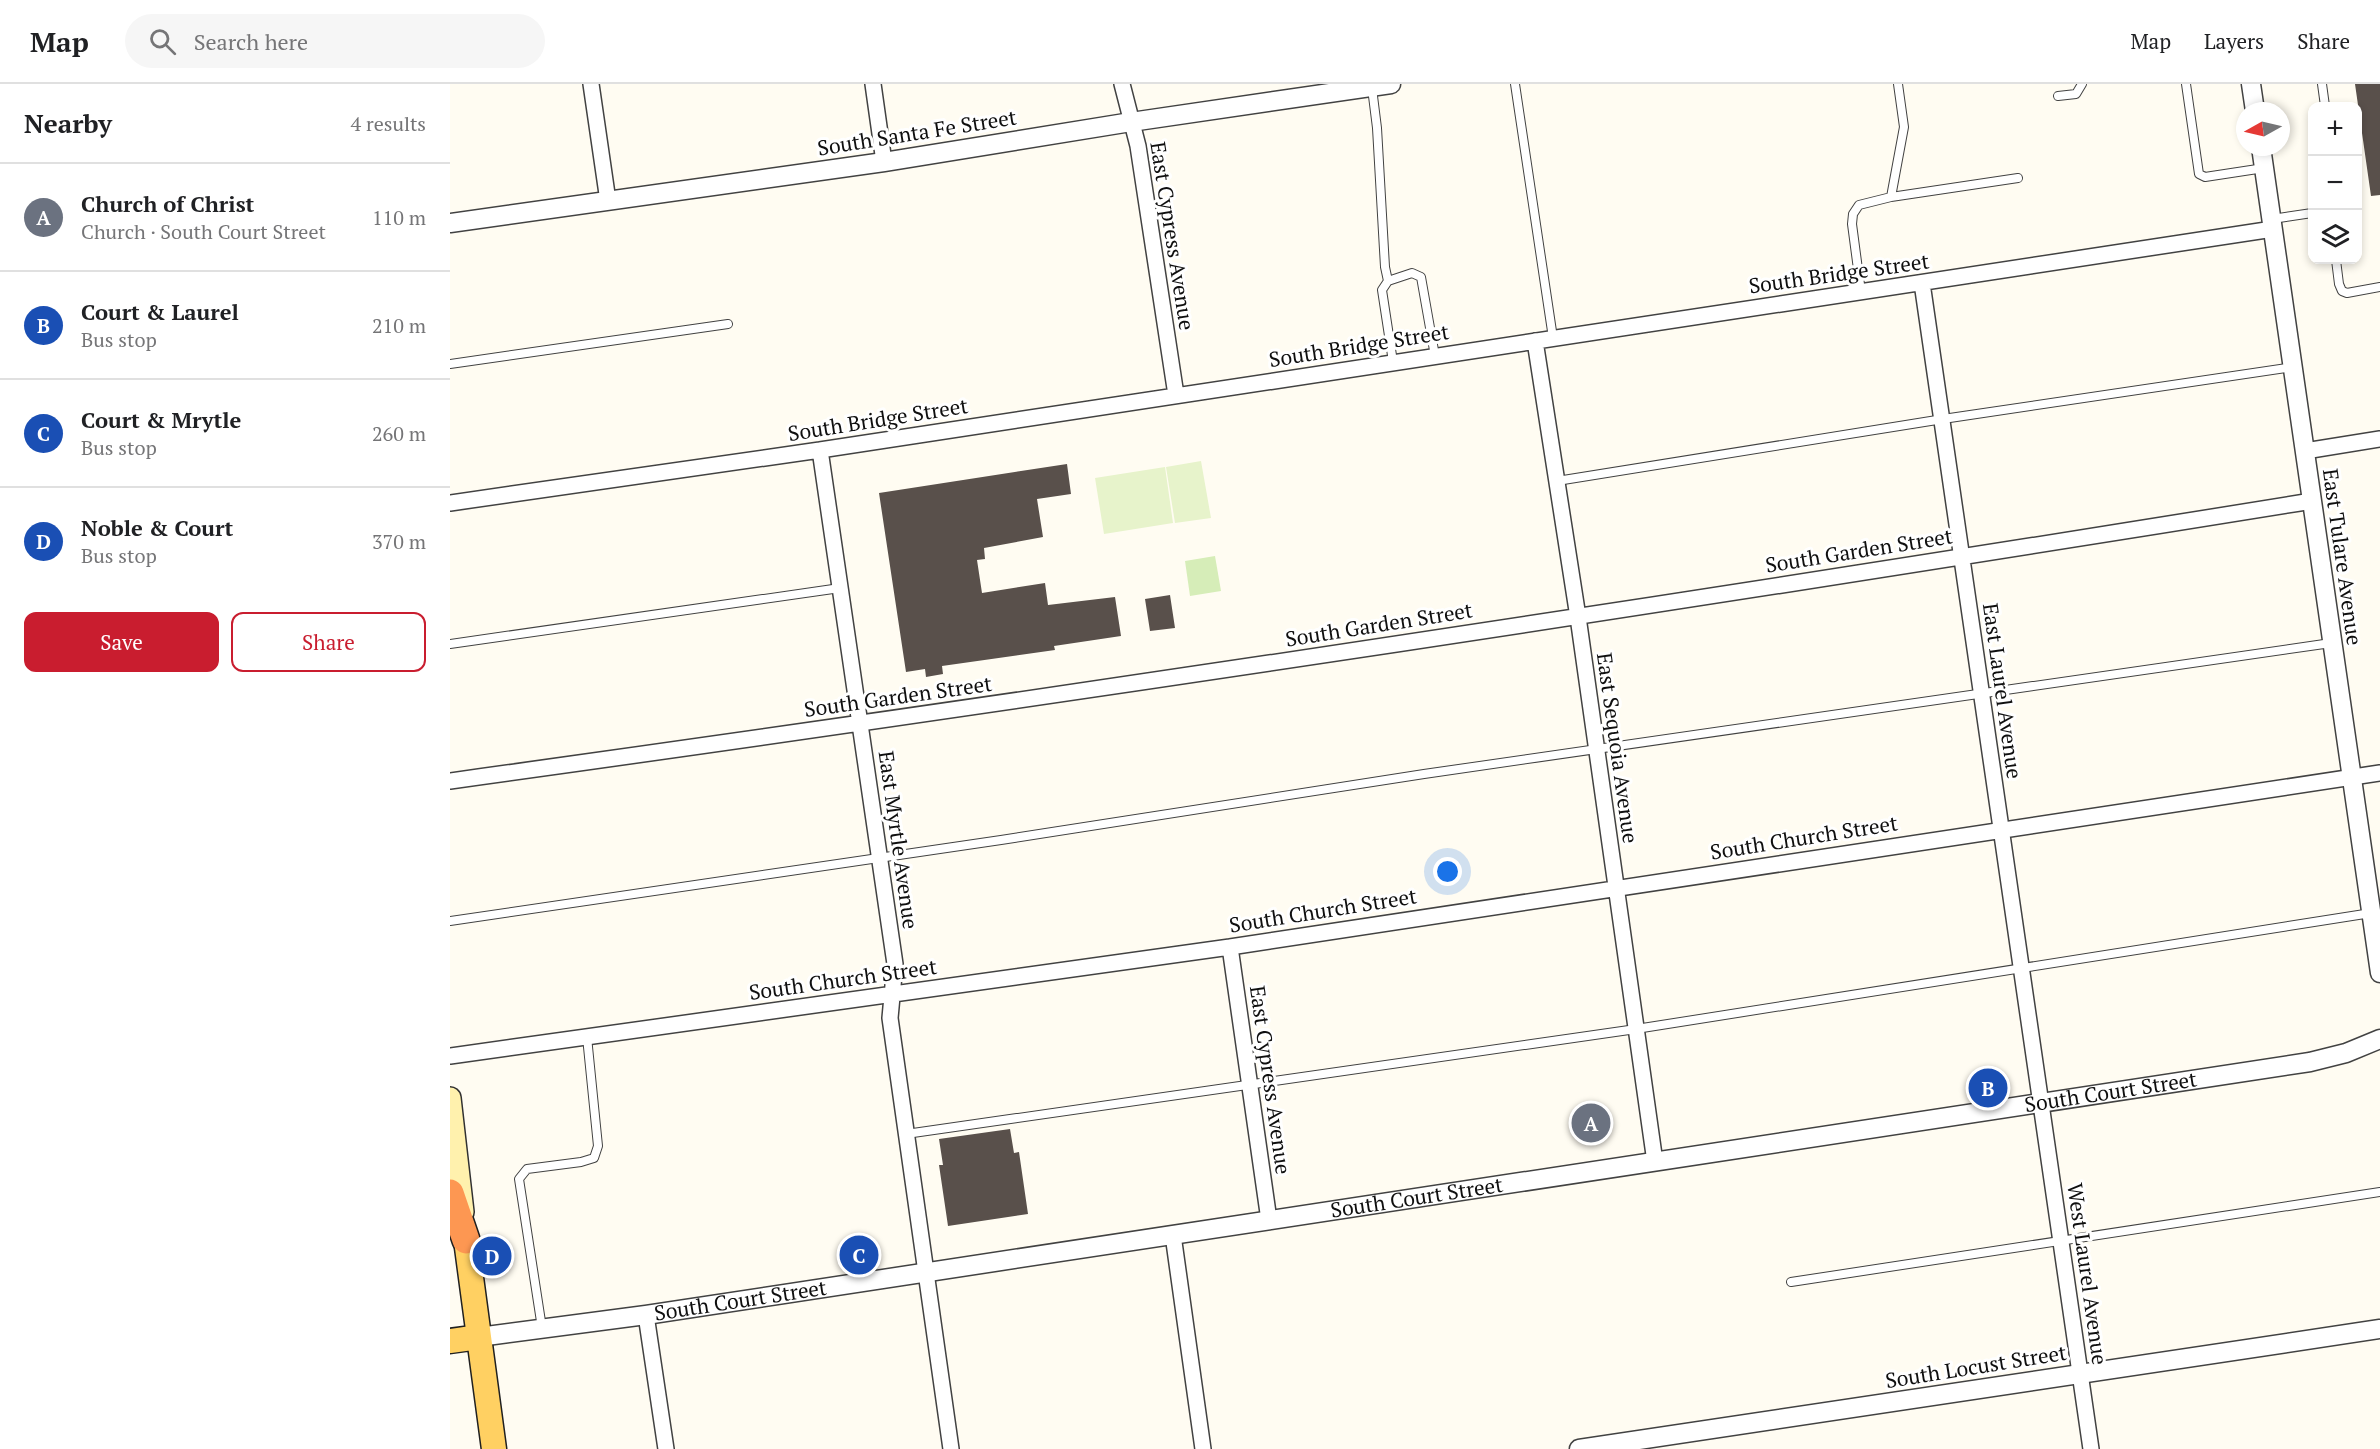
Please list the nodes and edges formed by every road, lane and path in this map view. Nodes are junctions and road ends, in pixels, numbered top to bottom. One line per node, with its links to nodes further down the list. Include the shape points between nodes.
1 (591, 84): 21 (street)
2 (873, 84): 17 (street)
3 (1122, 84): 15 (street, East Cypress Avenue)
4 (1391, 84): 11 (street, South Santa Fe Street)
5 (1515, 84): 31 (lane)
6 (1898, 84): 20 (lane, via 1904,127)
7 (2082, 84): 12 (lane, via 2076,94)
8 (2186, 84): 18 (lane, via 2199,174 2205,177)
9 (2251, 84): 13 (street)
10 (2322, 84): 14 (lane)
11 (1372, 85): 15 (street, South Santa Fe Street); 26 (lane)
12 (2058, 96)
13 (2254, 102)
14 (2324, 102)
15 (1131, 122): 17 (street, South Santa Fe Street); 37 (street, East Cypress Avenue, via 1138,146)
16 (2262, 156): 18 (street, East Tulare Avenue)
17 (884, 162): 21 (street, South Santa Fe Street)
18 (2264, 168): 24 (street, East Tulare Avenue)
19 (2018, 178): 20 (lane)
20 (1891, 197): 29 (lane, via 1859,205 1853,214 1852,240)
21 (608, 201): 23 (street, South Santa Fe Street)
22 (2308, 214): 24 (lane)
23 (450, 223)
24 (2273, 224): 27 (street, South Bridge Street); 36 (street, East Tulare Avenue)
25 (2336, 264): 28 (lane, via 2342,291)
26 (1388, 280): 33 (lane, via 1412,273 1421,277); 34 (lane, via 1382,290)
27 (1922, 283): 29 (street, South Bridge Street); 38 (street, East Laurel Avenue)
28 (2380, 287)
29 (1861, 292): 31 (street, South Bridge Street)
30 (728, 324): 35 (lane)
31 (1553, 338): 32 (street, South Bridge Street)
32 (1535, 341): 33 (street, South Bridge Street); 42 (street, East Sequoia Avenue)
33 (1435, 356): 34 (street, South Bridge Street)
34 (1394, 362): 37 (street, South Bridge Street)
35 (450, 364)
36 (2293, 367): 38 (lane); 41 (street, East Tulare Avenue)
37 (1176, 395): 40 (street, South Bridge Street)
38 (1943, 419): 42 (lane); 45 (street, East Laurel Avenue)
39 (2380, 439): 41 (street)
40 (820, 450): 44 (street, South Bridge Street); 46 (street, East Myrtle Avenue)
41 (2305, 451): 43 (street, East Tulare Avenue)
42 (1557, 481): 47 (street, East Sequoia Avenue)
43 (2312, 501): 45 (street, South Garden Street); 48 (street, East Tulare Avenue)
44 (450, 503)
45 (1962, 556): 47 (street, South Garden Street); 50 (street, East Laurel Avenue)
46 (840, 588): 49 (lane); 51 (street, East Myrtle Avenue)
47 (1578, 617): 51 (street, South Garden Street); 52 (street, East Sequoia Avenue)
48 (2331, 643): 50 (lane); 54 (street, East Tulare Avenue)
49 (450, 644)
50 (1981, 692): 52 (lane); 56 (street, East Laurel Avenue)
51 (860, 724): 55 (street, South Garden Street); 57 (street, East Myrtle Avenue)
52 (1596, 749): 57 (lane); 58 (street, East Sequoia Avenue)
53 (2380, 773): 54 (street, South Church Street)
54 (2351, 777): 56 (street, South Church Street); 59 (street, East Tulare Avenue)
55 (450, 781)
56 (2002, 829): 58 (street, South Church Street); 62 (street, East Laurel Avenue)
57 (880, 858): 60 (lane); 64 (street, East Myrtle Avenue, via 896,964)
58 (1615, 888): 61 (street, South Church Street); 65 (street, East Sequoia Avenue)
59 (2371, 913): 62 (lane); 63 (street, East Tulare Avenue)
60 (450, 921)
61 (1230, 947): 64 (street, South Church Street); 69 (street, East Cypress Avenue)
62 (2020, 967): 65 (lane); 71 (street, East Laurel Avenue)
63 (2380, 973)
64 (892, 994): 66 (street, South Church Street); 72 (street, East Myrtle Avenue, via 890,1018)
65 (1636, 1029): 69 (lane); 73 (street, East Sequoia Avenue)
66 (587, 1037): 68 (street, South Church Street); 83 (lane, via 598,1146 594,1158 527,1169 519,1179)
67 (2380, 1040): 71 (street, South Court Street, via 2310,1062)
68 (450, 1056)
69 (1250, 1084): 72 (lane); 76 (street, East Cypress Avenue)
70 (450, 1098): 78 (main road)
71 (2041, 1104): 73 (street, South Court Street); 79 (street, West Laurel Avenue)
72 (906, 1134): 80 (street, East Myrtle Avenue)
73 (1655, 1162): 76 (street, South Court Street)
74 (2380, 1192): 79 (lane)
75 (450, 1193): 78 (highway)
76 (1269, 1220): 77 (street, South Court Street)
77 (1173, 1235): 80 (street, South Court Street); 91 (street)
78 (466, 1240): 85 (main road)
79 (2061, 1241): 81 (lane); 87 (street, West Laurel Avenue)
80 (925, 1272): 82 (street, South Court Street); 90 (street, East Myrtle Avenue)
81 (1791, 1282)
82 (646, 1314): 83 (street, South Court Street); 89 (street)
83 (542, 1328): 85 (street, South Court Street)
84 (2380, 1329): 87 (street, South Locust Street)
85 (480, 1337): 86 (main road, South Court Street); 88 (main road)
86 (450, 1341)
87 (2080, 1374): 92 (street, South Locust Street); 93 (street, West Laurel Avenue)
88 (495, 1449)
89 (666, 1449)
90 (951, 1449)
91 (1203, 1449)
92 (1580, 1449)
93 (2091, 1449)

